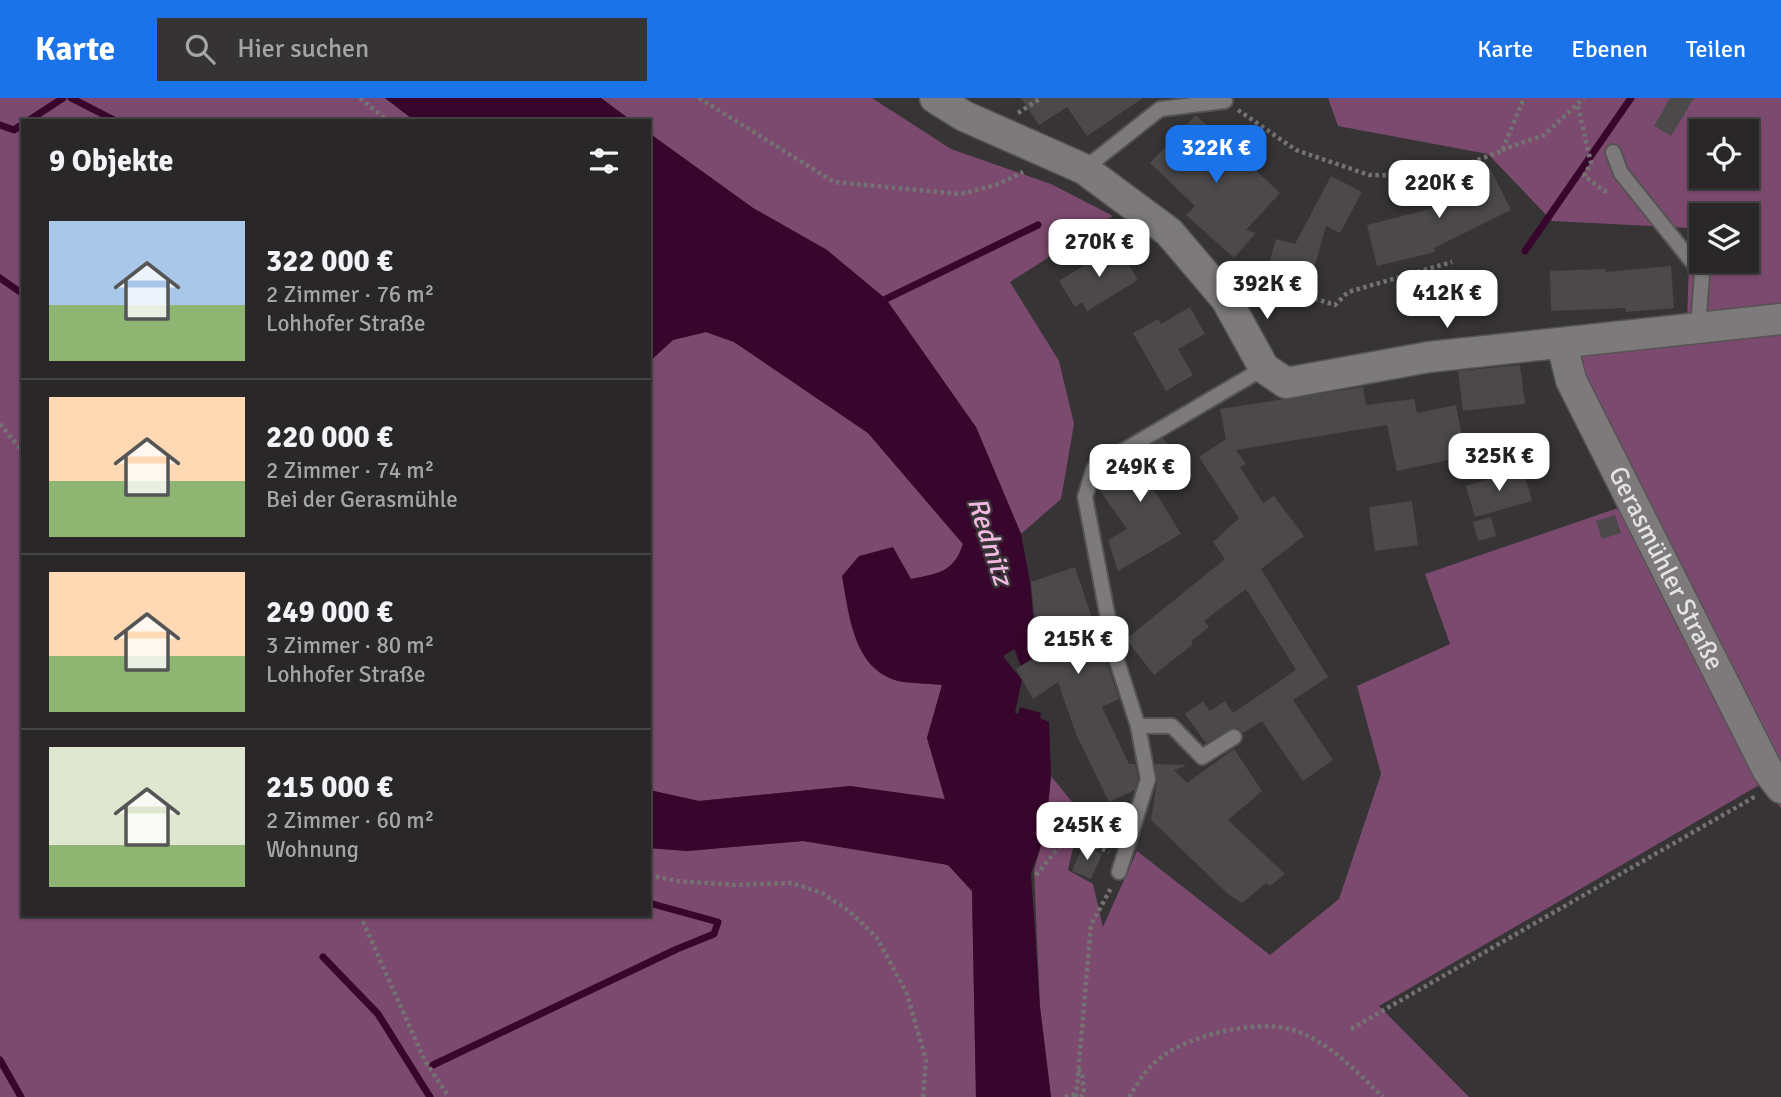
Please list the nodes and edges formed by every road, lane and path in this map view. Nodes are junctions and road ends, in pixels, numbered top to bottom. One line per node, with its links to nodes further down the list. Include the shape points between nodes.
1 (360, 98): 8 (path)
2 (699, 98): 11 (path, via 834,182 960,194 996,185)
3 (935, 98): 11 (street, via 964,116)
4 (1524, 98): 9 (path)
5 (1584, 98): 7 (path)
6 (1226, 101): 9 (path, via 1296,150 1370,175 1435,176); 13 (lane, via 1160,109)
7 (1578, 106): 9 (path, via 1544,135); 12 (path)
8 (386, 119)
9 (1502, 150)
10 (1614, 152): 17 (lane, via 1621,173 1702,274)
11 (1057, 156): 13 (street)
12 (1590, 158)
13 (1084, 169): 15 (street, via 1169,232)
14 (1452, 262): 15 (path, via 1348,292 1335,305 1245,277)
15 (1218, 290): 19 (street)
16 (1781, 319): 17 (street)
17 (1686, 329): 18 (street)
18 (1562, 344): 19 (street, via 1429,357 1286,383); 24 (street, Gerasmühler Straße, via 1577,392)
19 (1264, 368): 22 (lane, via 1094,468 1085,496 1115,654)
20 (0, 424): 21 (path)
21 (21, 450)
22 (1138, 726): 23 (lane, via 1172,726 1202,757); 25 (lane, via 1148,779)
23 (1234, 737)
24 (1774, 780): 29 (path, via 1759,794)
25 (1122, 866): 27 (path, via 1082,840 1064,841); 30 (path, via 1091,925)
26 (651, 875): 32 (path, via 735,885 792,883 822,893 849,911 877,938 907,994 926,1059)
27 (1036, 875)
28 (361, 917): 31 (path, via 425,1061)
29 (1351, 1029)
30 (1077, 1096): 33 (path)
31 (449, 1097)
32 (923, 1097)
33 (1065, 1097)
34 (1129, 1097): 35 (path, via 1151,1065 1192,1040 1245,1027 1291,1029 1324,1045)
35 (1383, 1097)

